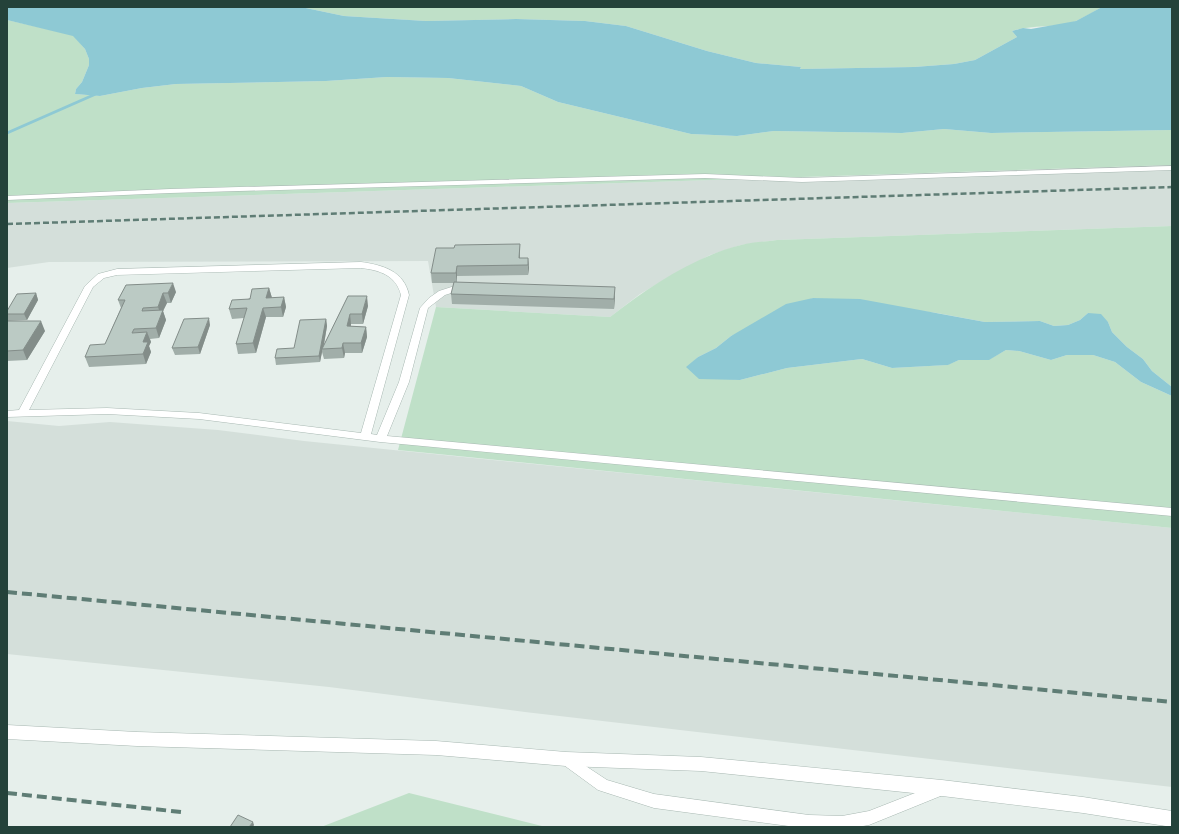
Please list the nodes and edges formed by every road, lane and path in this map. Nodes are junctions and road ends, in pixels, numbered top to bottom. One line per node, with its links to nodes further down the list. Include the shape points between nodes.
1 (1172, 168): 2 (lane, via 806,180 727,176 681,177)
2 (7, 198)
3 (473, 285): 7 (lane, via 440,293 424,308 404,382)
4 (23, 413): 5 (lane); 6 (lane, via 165,413); 6 (lane, via 89,286 102,276 117,272 361,265 379,268 393,275 402,284 405,295)
5 (7, 414)
6 (365, 437): 7 (lane)
7 (380, 439): 8 (lane)
8 (1172, 512)
9 (7, 732): 10 (street, via 137,739 436,748)
10 (566, 759): 11 (street, via 701,764); 11 (lane, via 603,785 654,801 809,822 842,823 869,818)
11 (942, 788): 12 (street)
12 (1172, 819)

